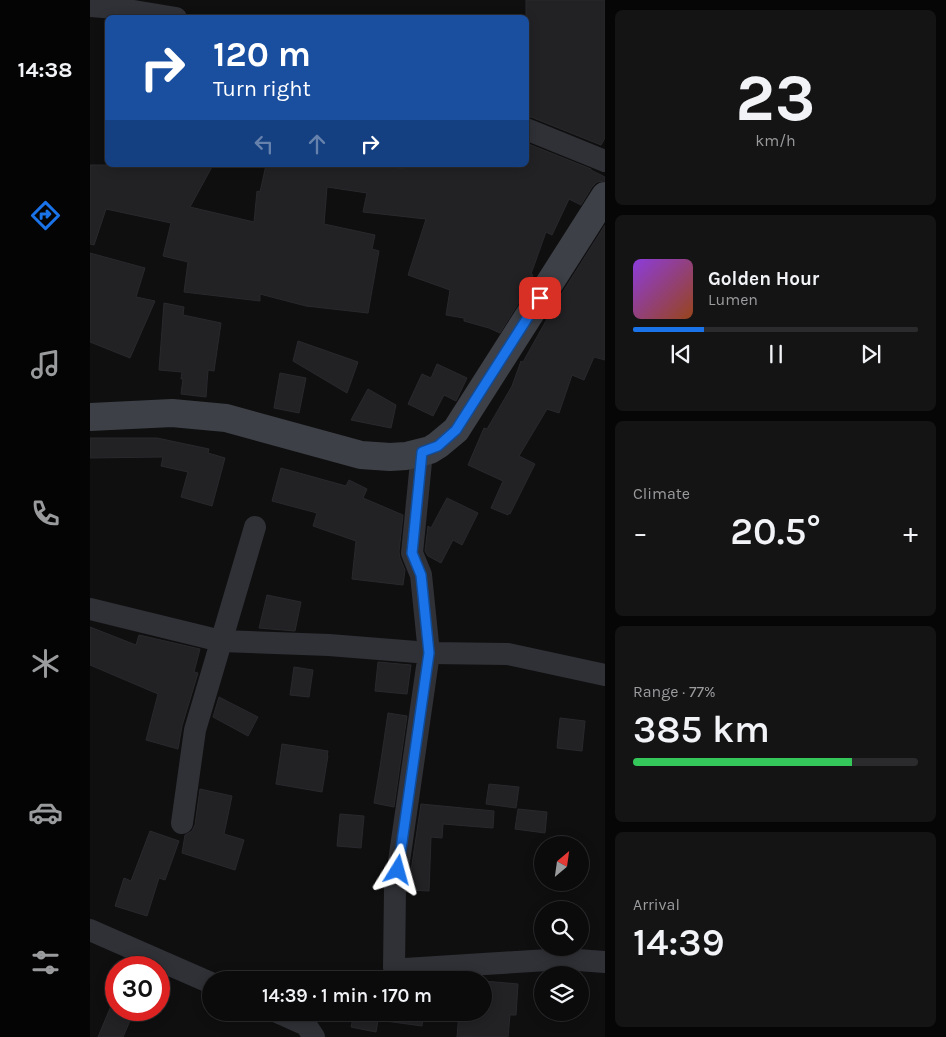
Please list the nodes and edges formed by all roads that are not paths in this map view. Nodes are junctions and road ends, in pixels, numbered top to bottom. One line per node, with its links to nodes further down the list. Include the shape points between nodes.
1 (115, 4): 2 (street); 3 (street)
2 (90, 6)
3 (163, 15)
4 (529, 130): 5 (street)
5 (605, 161)
6 (605, 196): 8 (main road, via 456,430 438,446)
7 (90, 417): 8 (main road, via 172,414 226,418 362,455 390,457)
8 (422, 452): 12 (street, via 412,553 421,575)
9 (255, 527): 11 (street)
10 (90, 609): 11 (street)
11 (221, 641): 12 (street); 14 (street, via 195,730)
12 (429, 653): 13 (street, via 508,654); 16 (street, via 395,889 394,968 564,959)
13 (605, 675)
14 (182, 823)
15 (90, 930): 17 (street)
16 (605, 962)
17 (202, 979)
18 (297, 1021): 19 (street, via 306,1025)
19 (314, 1037)

